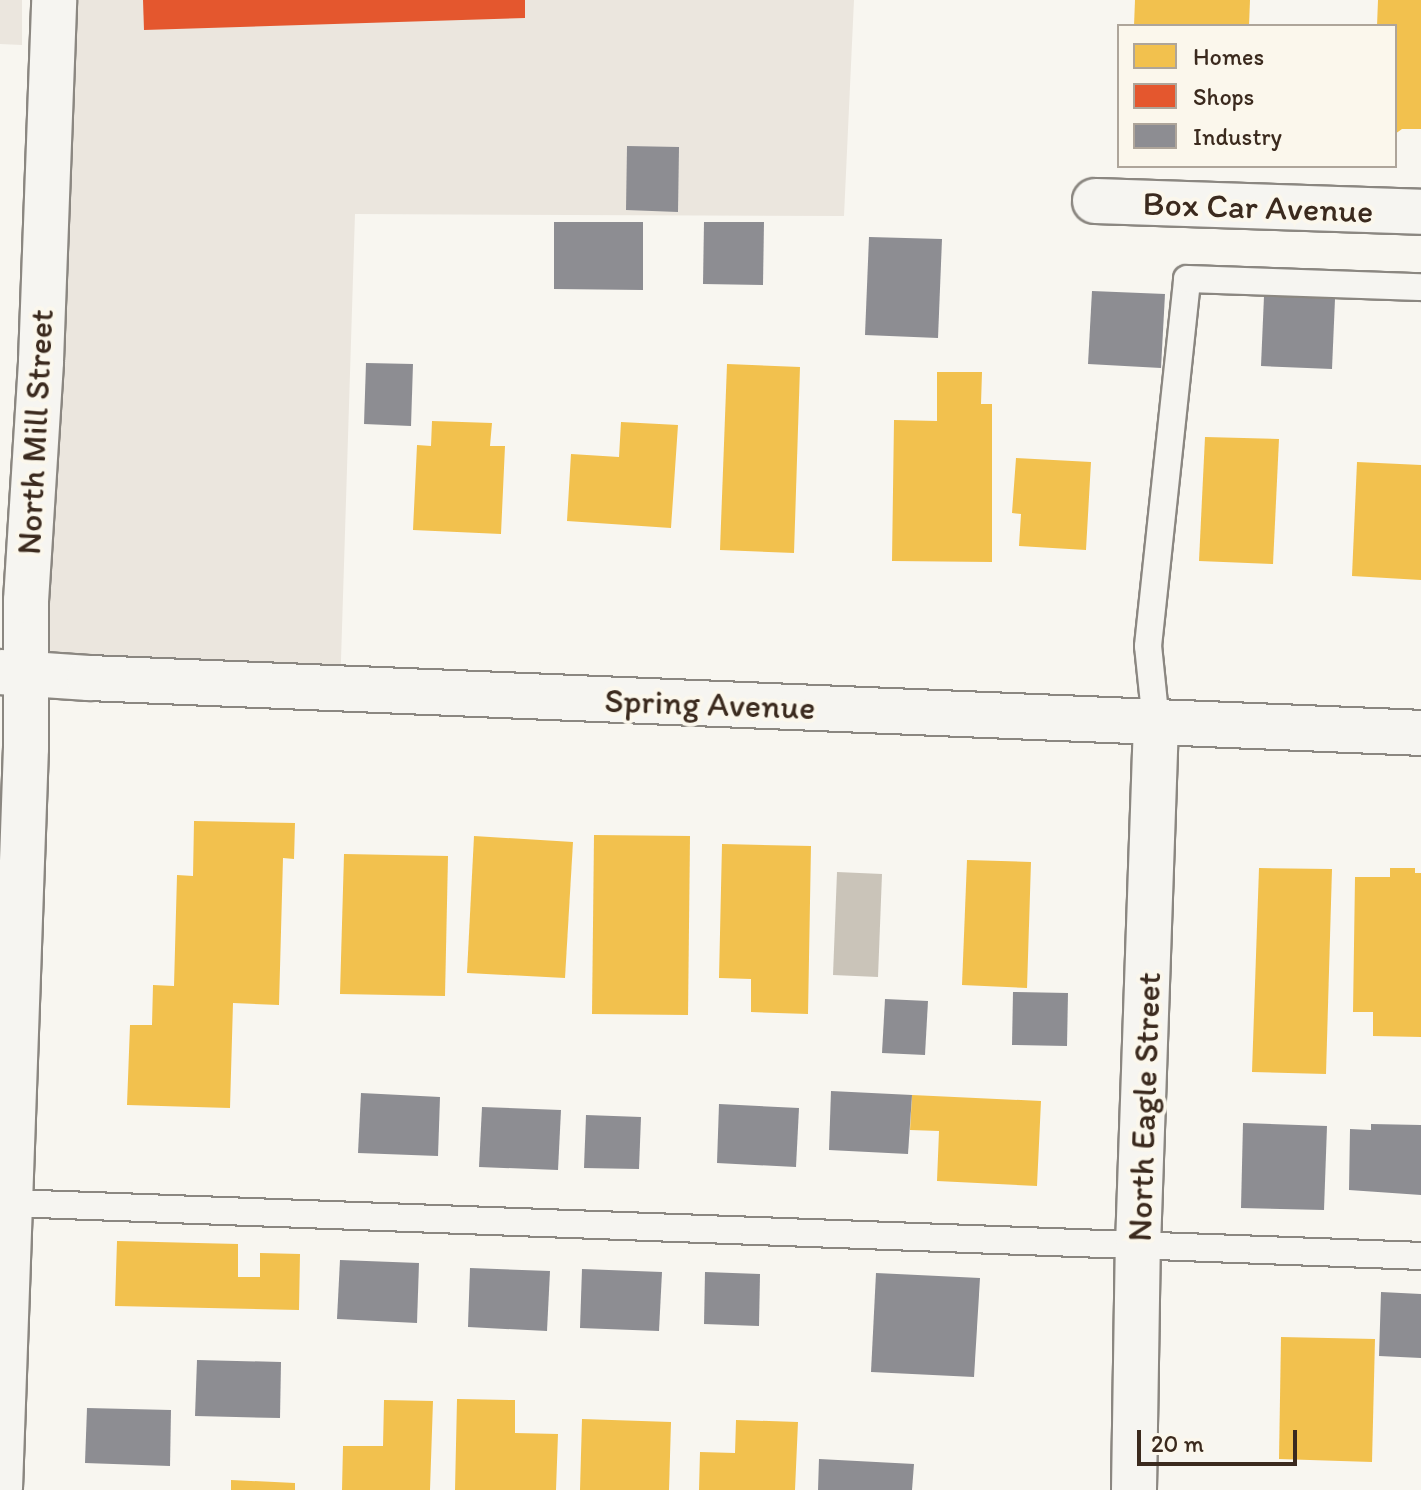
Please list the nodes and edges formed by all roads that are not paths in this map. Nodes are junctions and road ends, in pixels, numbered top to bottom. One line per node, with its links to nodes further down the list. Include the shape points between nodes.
1 (54, 0): 5 (street, North Mill Street, via 41,361 26,601)
2 (1095, 201): 3 (street, Box Car Avenue)
3 (1421, 212)
4 (1421, 287): 6 (lane, via 1187,279 1148,646)
5 (13, 673): 6 (street, Spring Avenue); 8 (street, North Mill Street)
6 (1156, 723): 7 (street, Spring Avenue); 9 (street, North Eagle Street)
7 (1421, 733)
8 (11, 1203): 9 (lane); 11 (street, North Mill Street)
9 (1138, 1246): 10 (lane); 12 (street, North Eagle Street)
10 (1421, 1256)
11 (0, 1488)
12 (1134, 1490)

